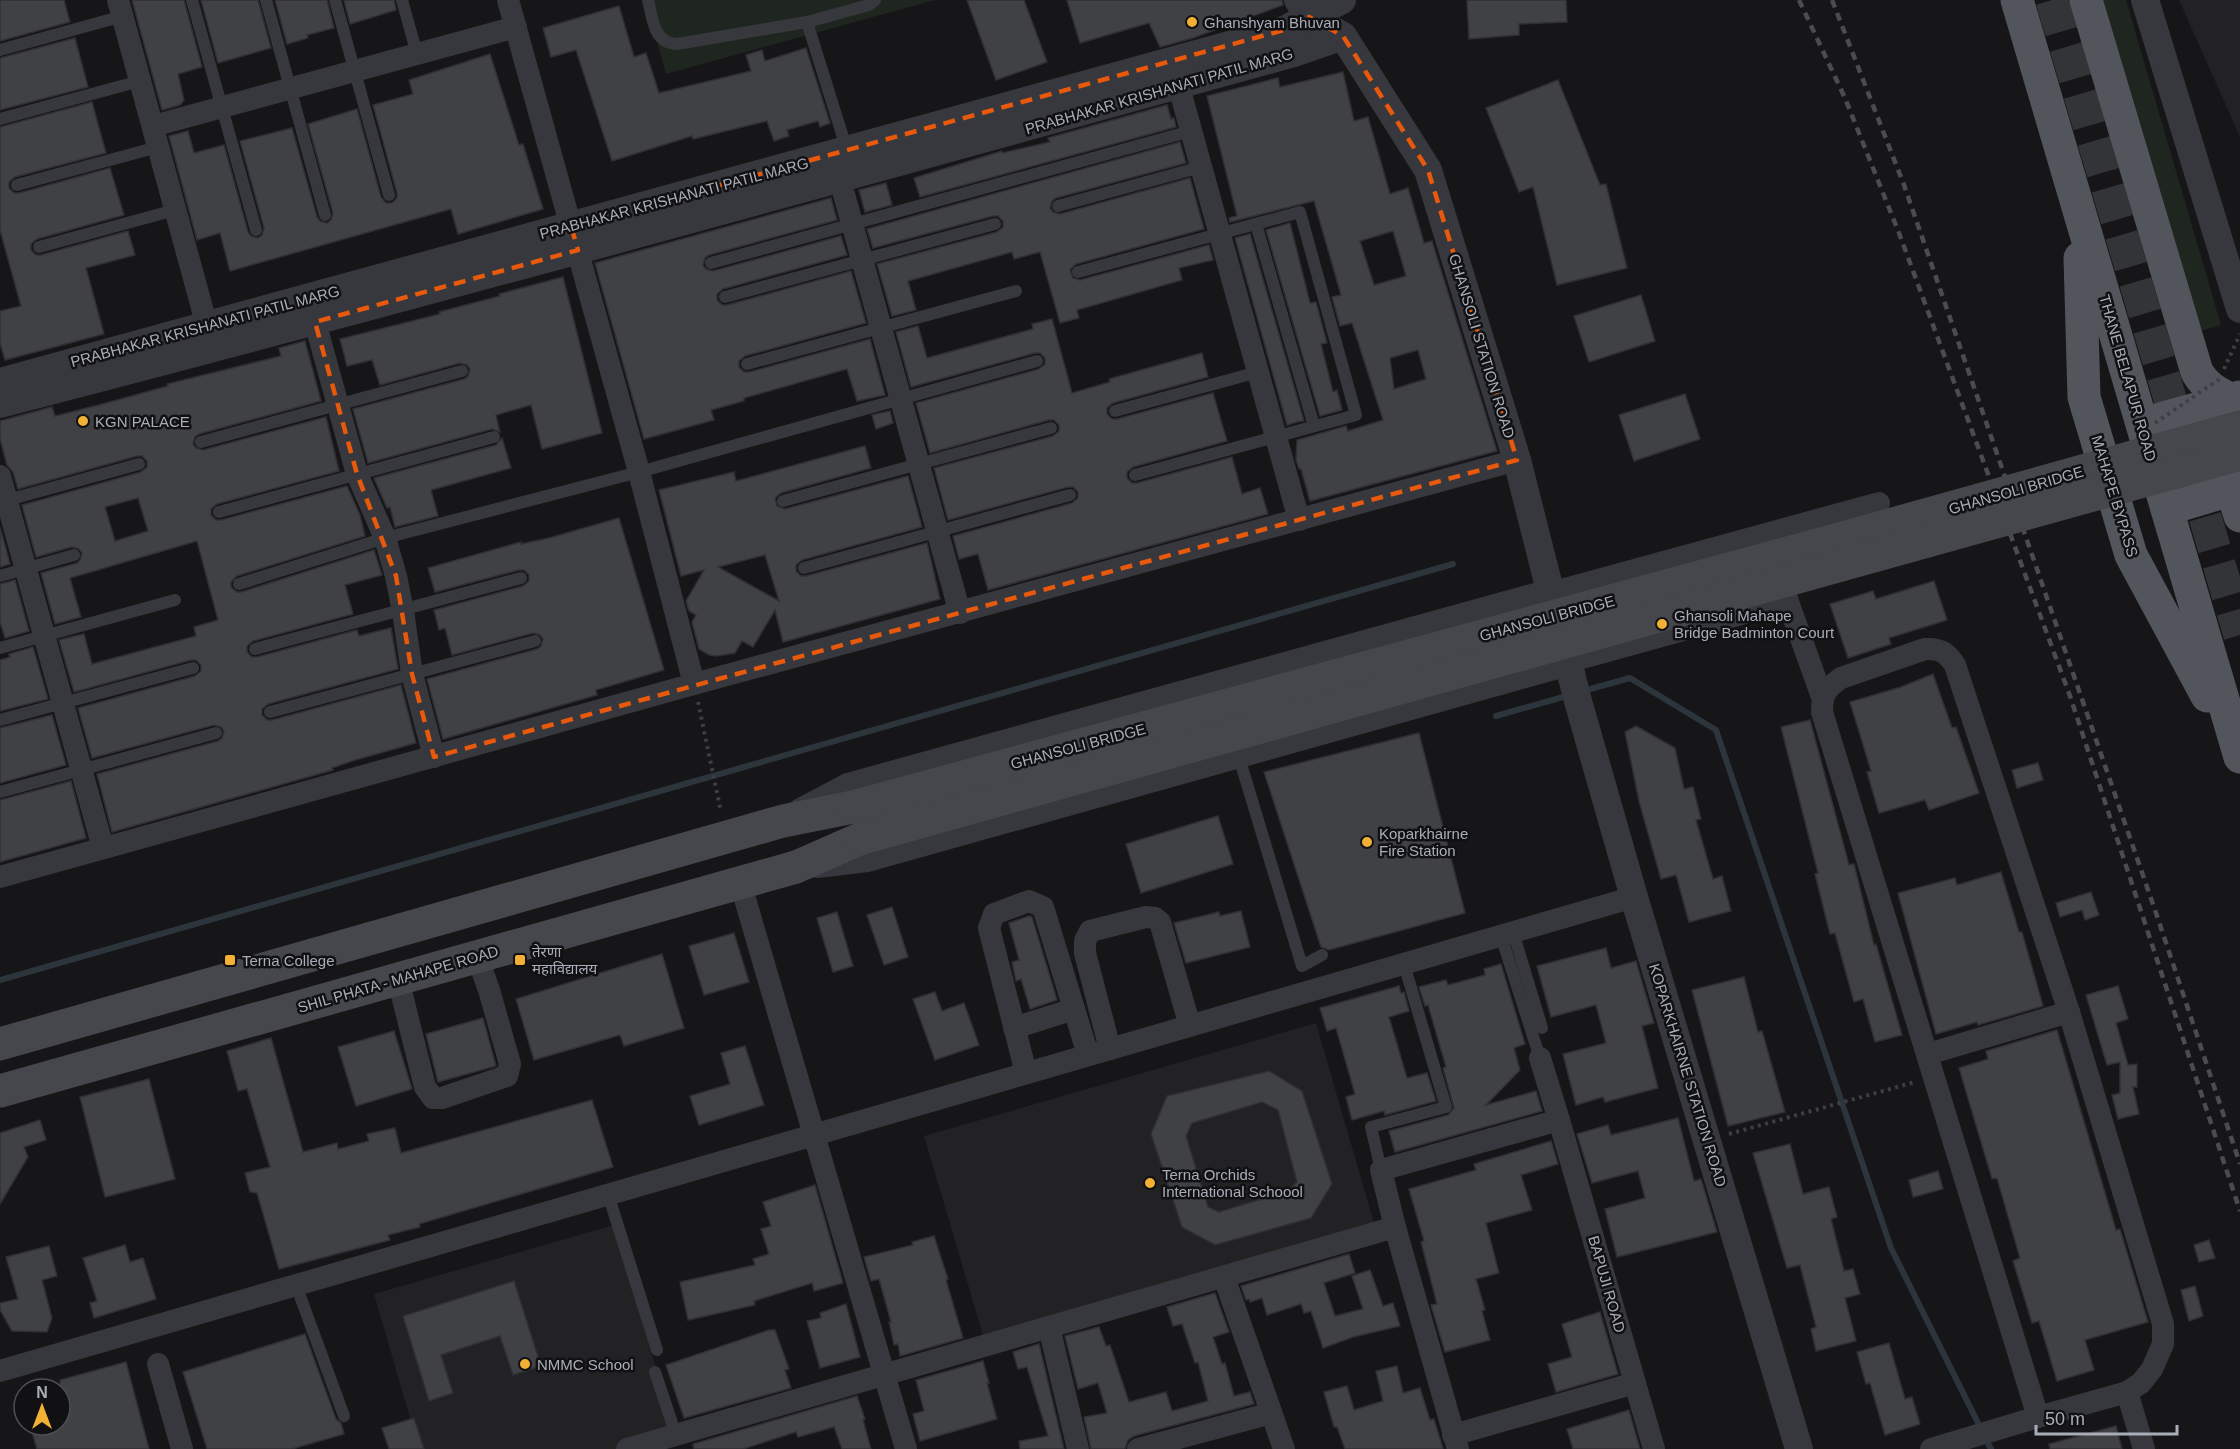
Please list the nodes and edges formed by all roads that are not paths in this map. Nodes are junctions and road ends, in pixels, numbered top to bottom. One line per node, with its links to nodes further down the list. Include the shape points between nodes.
1 (192, 0): 23 (lane)
2 (266, 0): 22 (lane)
3 (335, 0): 19 (lane)
4 (402, 0): 18 (lane)
5 (508, 0): 15 (street)
6 (648, 0): 14 (lane, via 656,30 667,44)
7 (875, 0): 14 (lane)
8 (1343, 0): 13 (street, PRABHAKAR KRISHANATI PATIL MARG); 16 (street)
9 (2017, 0): 33 (main road, THANE BELAPUR ROAD)
10 (2086, 0): 57 (main road, via 2197,372 2203,382)
11 (2145, 0): 47 (street)
12 (121, 8): 17 (lane); 21 (street)
13 (1304, 9): 16 (street, GHANSOLI STATION ROAD); 20 (street, PRABHAKAR KRISHANATI PATIL MARG, via 1284,30)
14 (807, 22): 27 (lane)
15 (516, 27): 18 (street); 40 (street)
16 (1343, 36): 20 (street, PRABHAKAR KRISHANATI PATIL MARG, via 1294,53); 68 (street, GHANSOLI STATION ROAD, via 1428,170)
17 (0, 50)
18 (417, 54): 19 (street)
19 (355, 71): 22 (street); 30 (lane)
20 (1175, 72): 25 (street); 27 (street, PRABHAKAR KRISHANATI PATIL MARG)
21 (140, 81): 24 (lane); 26 (street)
22 (290, 89): 23 (street); 34 (lane)
23 (222, 107): 26 (street); 38 (lane)
24 (0, 119)
25 (1191, 131): 28 (street); 35 (lane)
26 (155, 137): 29 (lane); 32 (street)
27 (840, 162): 35 (street); 40 (street, PRABHAKAR KRISHANATI PATIL MARG)
28 (1201, 167): 31 (lane); 39 (street)
29 (17, 185)
30 (389, 195)
31 (1058, 206)
32 (176, 210): 41 (lane); 49 (street)
33 (2079, 212): 61 (main road, THANE BELAPUR ROAD); 111 (main road, MAHAPE BYPASS, via 2087,408 2131,555)
34 (326, 215)
35 (853, 224): 42 (street); 43 (lane)
36 (995, 224): 42 (lane)
37 (1256, 224): 39 (lane); 62 (lane); 62 (lane, via 1300,212 1356,415)
38 (256, 230)
39 (1220, 234): 44 (lane); 54 (street)
40 (574, 238): 48 (street, PRABHAKAR KRISHANATI PATIL MARG); 49 (street, PRABHAKAR KRISHANATI PATIL MARG); 71 (street)
41 (39, 247)
42 (862, 260): 46 (lane); 50 (street)
43 (711, 263)
44 (1078, 272)
45 (1016, 291): 50 (lane)
46 (726, 297)
47 (2240, 309)
48 (315, 322): 58 (street, PRABHAKAR KRISHANATI PATIL MARG); 59 (street)
49 (207, 326): 55 (street, PRABHAKAR KRISHANATI PATIL MARG)
50 (881, 328): 52 (lane); 56 (street)
51 (1037, 361): 56 (lane)
52 (747, 364)
53 (462, 371): 59 (lane)
54 (1258, 372): 60 (lane); 65 (street)
55 (0, 382)
56 (900, 399): 70 (street); 71 (lane)
57 (2233, 400): 61 (main road); 115 (main road, GHANSOLI BRIDGE, bridge, via 1832,541 853,807)
58 (0, 404)
59 (338, 405): 66 (lane); 72 (street)
60 (1114, 411)
61 (2142, 424): 80 (main road, THANE BELAPUR ROAD)
62 (1314, 426): 65 (lane)
63 (1051, 428): 70 (lane)
64 (494, 437): 72 (lane)
65 (1276, 437): 73 (lane); 82 (street)
66 (201, 442)
67 (2240, 454): 116 (main road, GHANSOLI BRIDGE, bridge)
68 (1517, 460): 82 (street); 92 (street, GHANSOLI STATION ROAD)
69 (139, 464): 77 (lane)
70 (918, 464): 78 (lane); 83 (street)
71 (639, 472): 85 (lane); 104 (street)
72 (357, 474): 81 (lane); 85 (street)
73 (1135, 475)
74 (0, 476): 77 (street)
75 (1070, 495): 83 (lane)
76 (2237, 498): 80 (main road)
77 (4, 501): 87 (street)
78 (783, 501)
79 (1879, 503): 84 (street)
80 (2167, 508): 111 (main road, THANE BELAPUR ROAD)
81 (219, 512)
82 (1299, 520): 96 (street)
83 (937, 532): 88 (lane); 96 (street)
84 (1761, 534): 92 (street); 94 (street)
85 (385, 538): 91 (lane); 95 (street)
86 (74, 555): 87 (lane)
87 (26, 568): 89 (lane); 97 (street)
88 (804, 568)
89 (0, 576)
90 (521, 578): 95 (lane)
91 (239, 584)
92 (1550, 593): 103 (street, GHANSOLI STATION ROAD); 115 (street, via 848,787)
93 (175, 600): 97 (lane)
94 (1788, 601): 103 (street); 105 (street)
95 (403, 611): 100 (lane); 102 (street)
96 (960, 613): 104 (street)
97 (45, 636): 99 (lane); 106 (street)
98 (535, 641): 102 (lane)
99 (0, 648)
100 (255, 650)
101 (193, 668): 106 (lane)
102 (412, 674): 107 (lane); 112 (street)
103 (1573, 680): 110 (street); 121 (street, KOPARKHAIRNE STATION ROAD)
104 (694, 684): 112 (street)
105 (1822, 697): 128 (street, via 1841,678 1925,650 1936,648 1947,653 1955,665); 134 (street, via 1822,712)
106 (63, 703): 108 (lane); 113 (street)
107 (270, 712)
108 (0, 720)
109 (216, 733): 113 (lane)
110 (1238, 754): 118 (street, via 867,858); 123 (lane, via 1302,966)
111 (2240, 756)
112 (434, 757): 117 (street)
113 (81, 769): 114 (lane); 117 (street)
114 (0, 792)
115 (783, 821): 132 (main road)
116 (862, 838): 118 (main road, SHIL PHATA - MAHAPE ROAD)
117 (103, 848): 119 (street)
118 (796, 867): 120 (main road, SHIL PHATA - MAHAPE ROAD)
119 (0, 877)
120 (740, 882): 124 (main road, SHIL PHATA - MAHAPE ROAD); 139 (street)
121 (1634, 897): 122 (street); 165 (street, KOPARKHAIRNE STATION ROAD)
122 (1507, 934): 125 (street); 131 (lane); 135 (lane)
123 (1322, 955)
124 (477, 956): 126 (main road, SHIL PHATA - MAHAPE ROAD); 126 (street, via 510,1064 507,1076 442,1098 433,1098 425,1088)
125 (1404, 964): 129 (street); 140 (lane, via 1446,1107 1371,1127)
126 (398, 979): 137 (main road, SHIL PHATA - MAHAPE ROAD)
127 (1074, 1009): 130 (street); 130 (street, via 1043,907 1029,901 994,914 989,928); 133 (street)
128 (2069, 1012): 134 (street); 152 (street, via 2163,1324 2163,1344 2152,1369)
129 (1190, 1026): 133 (street); 133 (street, via 1160,922 1146,917 1090,931 1085,953)
130 (1014, 1028): 136 (street)
131 (1542, 1028)
132 (0, 1044)
133 (1099, 1052): 136 (street)
134 (1928, 1054): 155 (street)
135 (1540, 1058): 138 (street, BAPUJI ROAD)
136 (1026, 1073): 139 (street)
137 (0, 1091)
138 (1559, 1120): 140 (street); 151 (street, BAPUJI ROAD)
139 (813, 1135): 141 (street); 150 (street)
140 (1381, 1170): 142 (street)
141 (609, 1194): 144 (street); 146 (lane)
142 (1395, 1227): 143 (street); 157 (street)
143 (1224, 1277): 145 (street); 153 (street)
144 (296, 1285): 148 (street); 154 (lane)
145 (1049, 1327): 150 (street); 161 (street)
146 (657, 1350)
147 (158, 1364): 158 (street)
148 (0, 1371)
149 (654, 1372): 156 (lane)
150 (884, 1375): 156 (street); 160 (street)
151 (1635, 1383): 157 (street); 164 (street, BAPUJI ROAD)
152 (2127, 1392): 155 (street); 167 (street)
153 (1271, 1413): 162 (street); 163 (street)
154 (344, 1416)
155 (2028, 1420): 166 (street)
156 (679, 1442): 159 (street)
157 (1455, 1442)
158 (182, 1449)
159 (627, 1449)
160 (906, 1449)
161 (1078, 1449)
162 (1138, 1449)
163 (1284, 1449)
164 (1654, 1449)
165 (1799, 1449)
166 (1931, 1449)
167 (2144, 1449)

